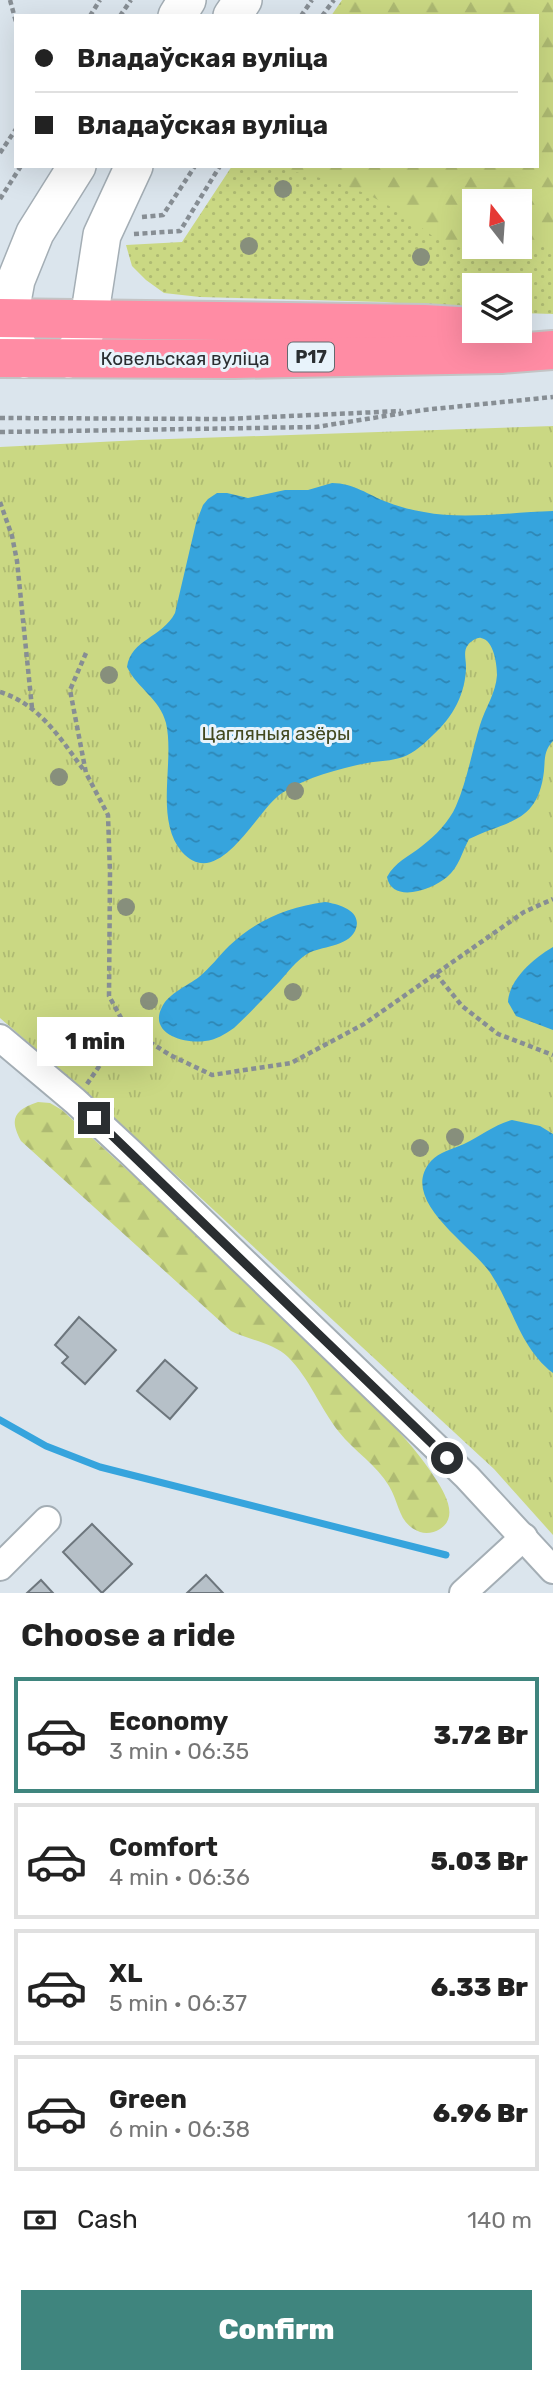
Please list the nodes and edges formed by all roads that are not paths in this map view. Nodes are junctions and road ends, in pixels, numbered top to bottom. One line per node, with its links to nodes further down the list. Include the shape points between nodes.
1 (76, 168): 3 (main road, via 35,233)
2 (133, 168): 4 (main road, via 102,235)
3 (4, 318): 4 (highway, Р17); 9 (main road, via 14,340)
4 (89, 319): 5 (highway, Р17); 10 (main road, via 82,342)
5 (462, 326)
6 (532, 331): 7 (highway)
7 (553, 332)
8 (553, 350): 10 (highway, Ковельская вуліца / Р17)
9 (13, 358): 10 (highway, Р17)
10 (69, 359)
11 (4, 1049): 13 (street, via 75,1101)
12 (47, 1520): 14 (street)
13 (524, 1537): 15 (street); 16 (street)
14 (0, 1567)
15 (553, 1570)
16 (463, 1593)

